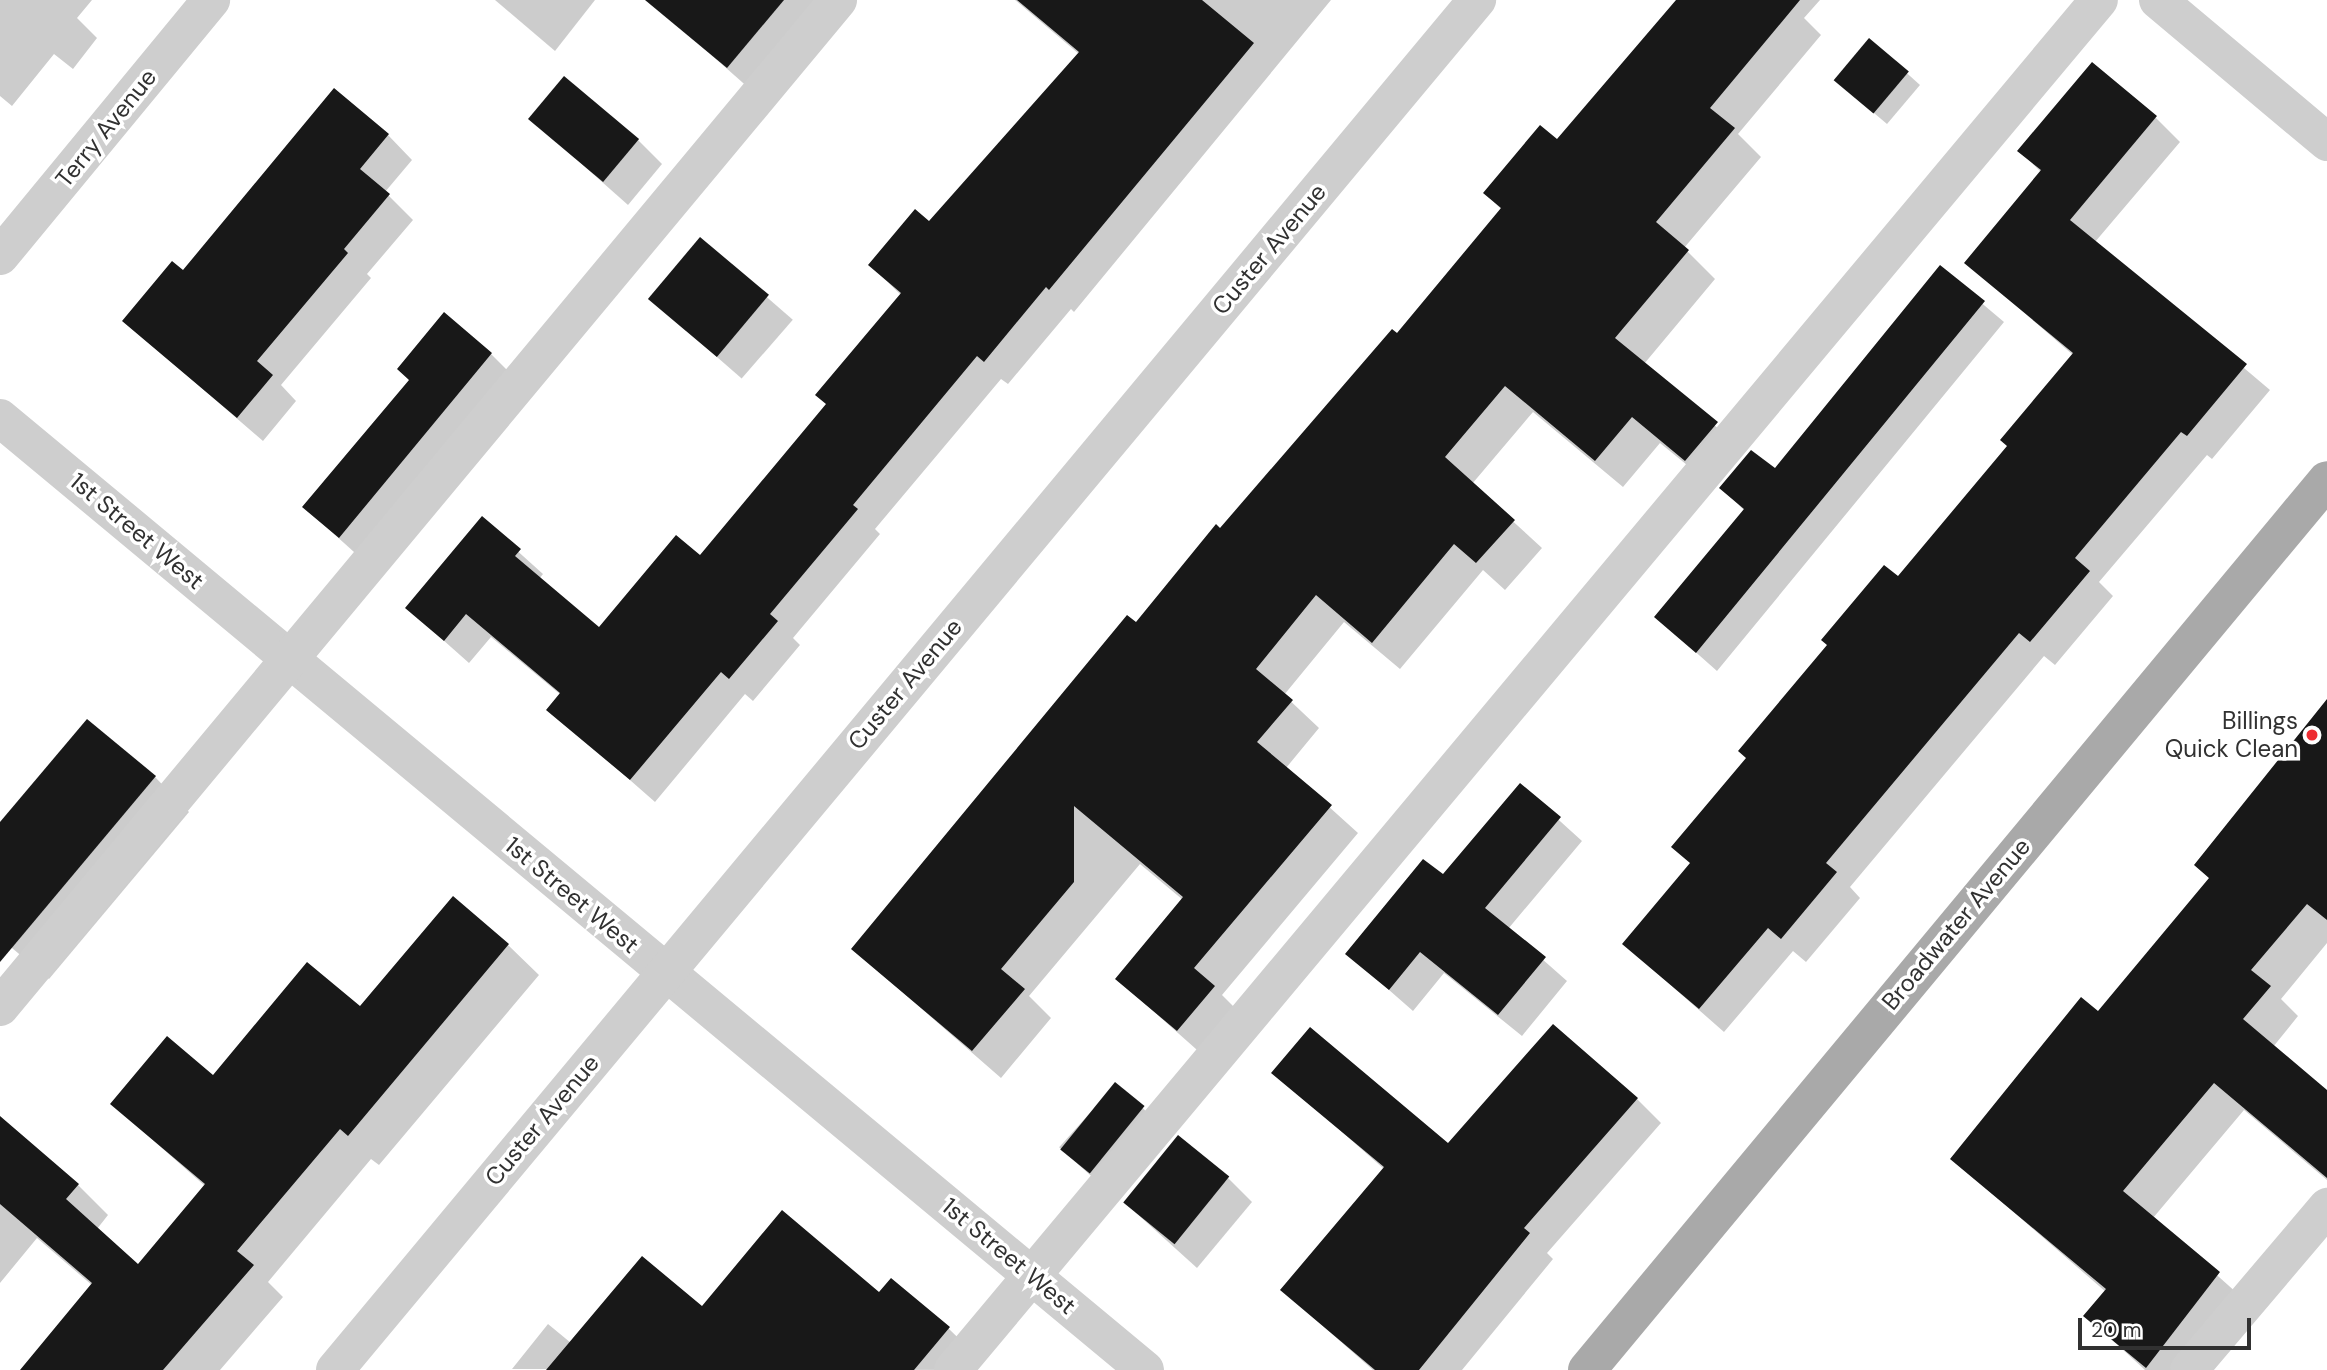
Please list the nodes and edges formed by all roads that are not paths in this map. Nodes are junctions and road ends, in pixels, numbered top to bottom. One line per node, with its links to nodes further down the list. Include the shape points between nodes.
1 (211, 0): 7 (street, Terry Avenue)
2 (838, 0): 10 (street)
3 (1477, 0): 11 (street, Custer Avenue)
4 (2099, 0): 14 (street)
5 (2158, 0): 6 (street)
6 (2327, 142)
7 (0, 256)
8 (0, 418): 10 (street, 1st Street West)
9 (2327, 480): 18 (main road, Broadwater Avenue)
10 (288, 657): 11 (street, 1st Street West); 12 (street)
11 (664, 972): 14 (street, 1st Street West); 15 (street, Custer Avenue)
12 (0, 1007)
13 (2327, 1207): 19 (street)
14 (1032, 1274): 16 (street); 17 (street, 1st Street West)
15 (335, 1370)
16 (953, 1370)
17 (1145, 1370)
18 (1587, 1370)
19 (2189, 1370)

